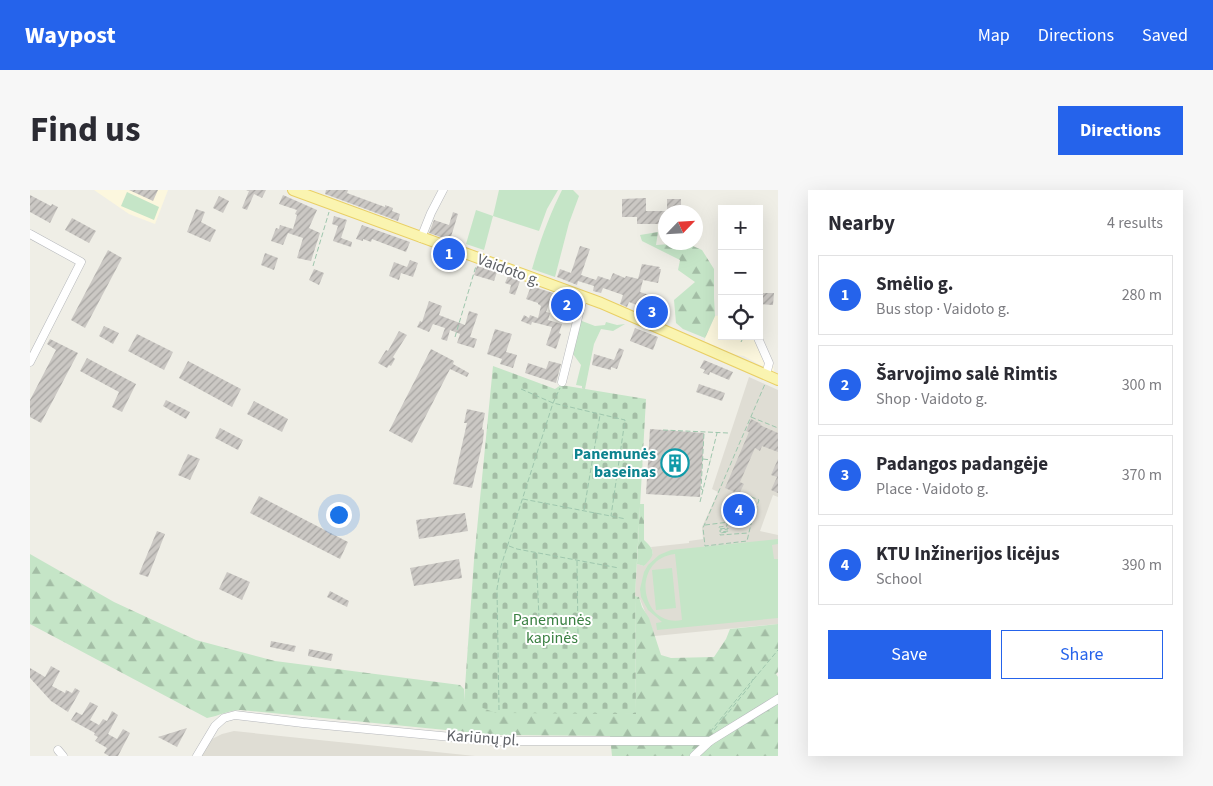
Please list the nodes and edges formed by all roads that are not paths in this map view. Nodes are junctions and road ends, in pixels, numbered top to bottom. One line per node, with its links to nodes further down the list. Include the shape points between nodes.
1 (293, 190): 4 (main road, Vaidoto g.)
2 (443, 190): 4 (street)
3 (30, 234): 7 (street, via 81,262)
4 (421, 238): 5 (main road, Vaidoto g.)
5 (583, 297): 8 (main road, Vaidoto g.); 10 (street)
6 (759, 340): 8 (street, via 769,363)
7 (30, 362)
8 (767, 375): 9 (main road, Vaidoto g.)
9 (778, 380)
10 (562, 382)
11 (778, 699): 12 (street)
12 (710, 742): 13 (street, Kariūnų pl., via 494,741 236,715 224,718 215,726); 14 (street)
13 (197, 756)
14 (694, 756)

